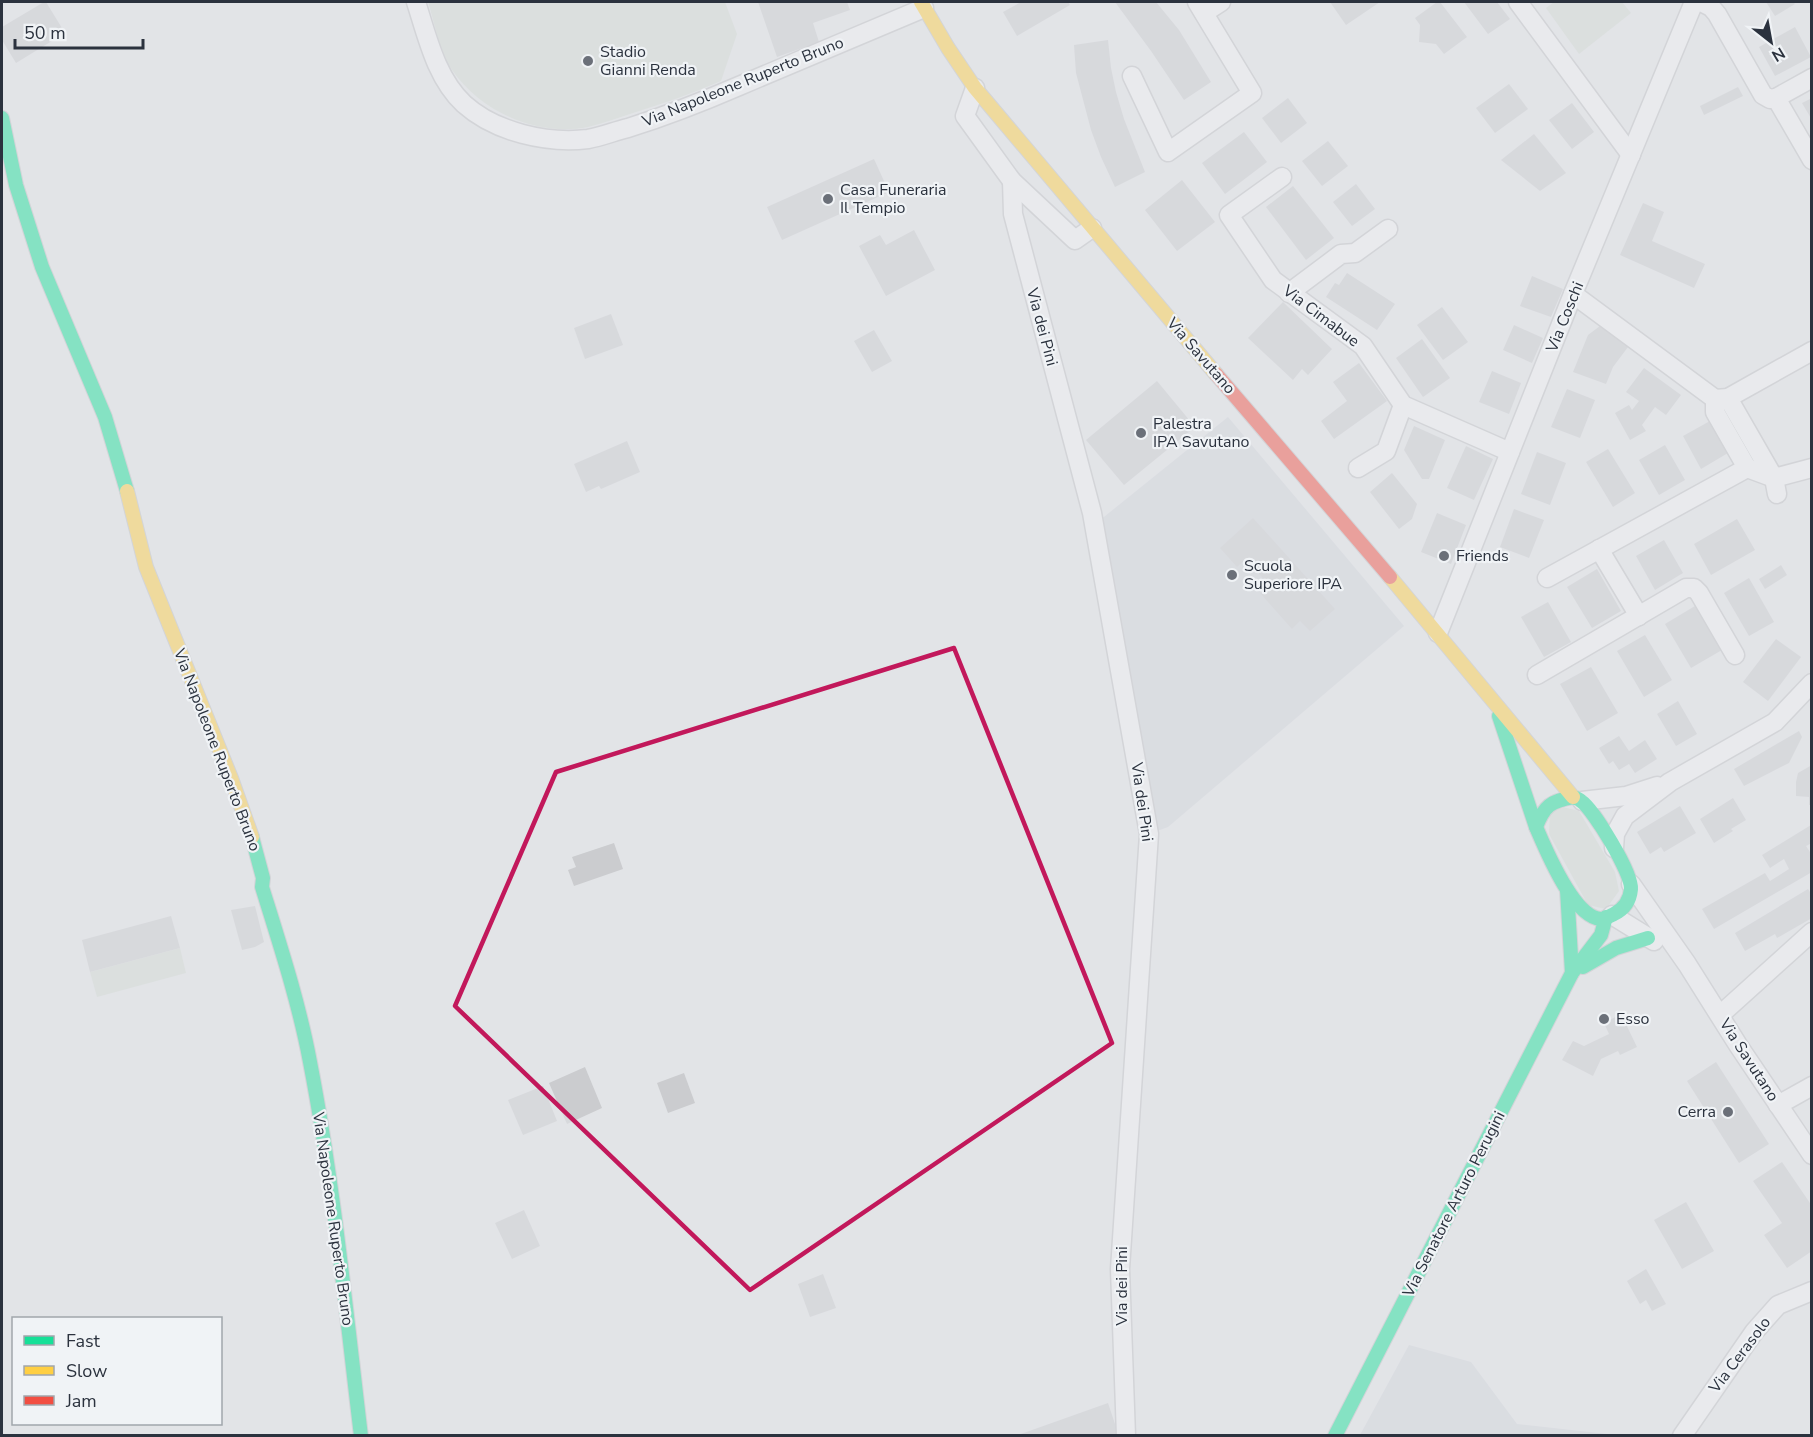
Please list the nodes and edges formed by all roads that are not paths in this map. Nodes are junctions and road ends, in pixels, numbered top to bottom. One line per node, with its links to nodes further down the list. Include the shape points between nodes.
1 (416, 2): 6 (street, Via Napoleone Ruperto Bruno, via 440,70 464,104 520,134 561,140 589,138 685,109)
2 (1221, 2): 7 (street)
3 (1518, 2): 13 (street)
4 (1694, 2): 13 (street, Via Coschi)
5 (1701, 2): 11 (street, via 1717,14 1763,95)
6 (922, 5): 10 (street, Via Savutano)
7 (1201, 7): 8 (street, via 1252,93 1168,152)
8 (1132, 76)
9 (1812, 78): 11 (street)
10 (975, 88): 16 (street, via 964,116); 17 (street, Via Savutano)
11 (1776, 98): 14 (street)
12 (2, 118): 53 (street, Via Napoleone Ruperto Bruno, via 16,185 42,267 105,417 146,567 231,778 264,878 262,887 291,980 310,1061)
13 (1631, 155): 20 (street, Via Coschi)
14 (1812, 160)
15 (1282, 177): 19 (street, Via Cimabue, via 1229,215 1273,280)
16 (1012, 181): 17 (street, via 1074,240); 54 (street, Via dei Pini, via 1012,214 1092,513 1149,834 1120,1269)
17 (1092, 228): 32 (street, Via Savutano)
18 (1388, 229): 19 (street, via 1355,253 1341,254)
19 (1289, 293): 23 (street, Via Cimabue, via 1363,346)
20 (1573, 294): 22 (street); 24 (street, Via Coschi)
21 (1812, 351): 22 (street)
22 (1721, 399): 26 (street, via 1716,412); 28 (street)
23 (1403, 405): 24 (street); 25 (street, via 1386,451)
24 (1510, 452): 32 (street, Via Coschi)
25 (1358, 468)
26 (1747, 468): 28 (street); 29 (street)
27 (1812, 468): 28 (street)
28 (1775, 486)
29 (1599, 549): 30 (street); 31 (street)
30 (1547, 578)
31 (1639, 616): 33 (street, via 1686,588 1694,588); 34 (street)
32 (1438, 633): 36 (street, Via Savutano)
33 (1736, 655)
34 (1537, 675)
35 (1812, 683): 37 (street, via 1775,722)
36 (1494, 701): 38 (street, Via Savutano); 39 (street)
37 (1670, 782): 38 (street, via 1626,795); 40 (street, via 1625,816 1615,834)
38 (1578, 799): 39 (street, via 1553,801 1541,812); 40 (street, Via Savutano, via 1593,814)
39 (1536, 827): 42 (street)
40 (1614, 848): 41 (street, Via Savutano)
41 (1631, 884): 43 (street, Via Senatore Arturo Perugini, via 1624,908); 46 (street, Via Savutano)
42 (1567, 890): 43 (street, via 1589,915 1600,919); 47 (street)
43 (1609, 916): 45 (street); 47 (street, Via Senatore Arturo Perugini, via 1601,935)
44 (1812, 932): 48 (street)
45 (1648, 938): 46 (street); 47 (street, via 1616,948)
46 (1687, 964): 48 (street, Via Savutano)
47 (1572, 973): 55 (street, Via Senatore Arturo Perugini)
48 (1720, 1016): 50 (street, Via Savutano)
49 (1812, 1086): 50 (street)
50 (1778, 1105): 51 (street, Via Savutano)
51 (1812, 1155)
52 (1812, 1291): 56 (street, Via Cerasolo, via 1778,1305 1754,1332)
53 (361, 1436)
54 (1126, 1436)
55 (1335, 1436)
56 (1682, 1436)

